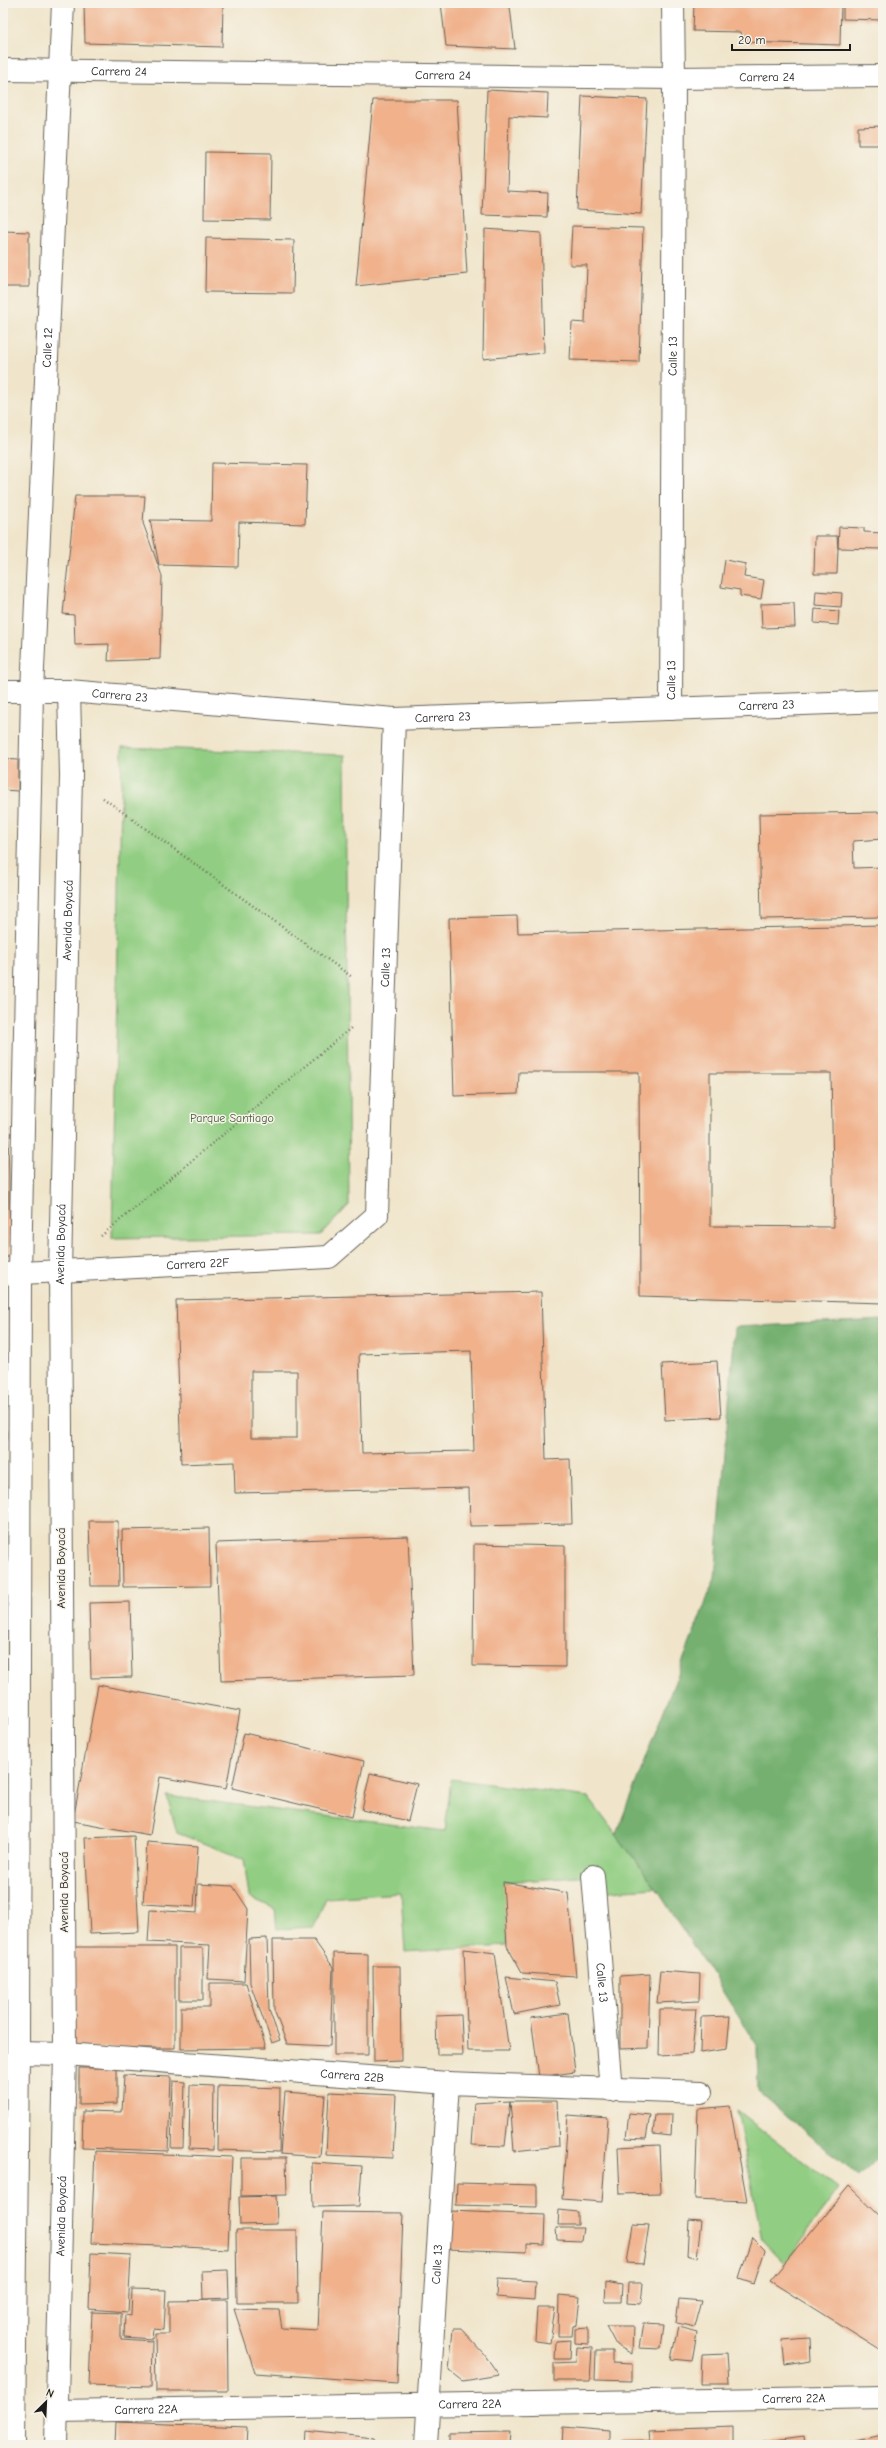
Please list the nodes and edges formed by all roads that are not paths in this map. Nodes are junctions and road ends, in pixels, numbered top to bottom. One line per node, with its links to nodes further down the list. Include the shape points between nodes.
1 (63, 3): 3 (street, Calle 12)
2 (673, 3): 6 (street, Calle 13)
3 (60, 69): 4 (street, Carrera 24); 6 (street, Carrera 24); 8 (street, Calle 12)
4 (3, 70)
5 (883, 76): 6 (street, Carrera 24)
6 (674, 78): 11 (street, Calle 13)
7 (3, 691): 8 (street, Carrera 23)
8 (32, 691): 9 (street, Carrera 23); 15 (street)
9 (69, 691): 12 (street, Carrera 23); 14 (street, Avenida Boyacá, via 71,775)
10 (883, 701): 11 (street, Carrera 23)
11 (671, 709): 12 (street, Carrera 23)
12 (394, 719): 13 (street, Calle 13)
13 (377, 1215): 14 (street, Carrera 22F, via 329,1257)
14 (60, 1271): 15 (street, Carrera 22F); 18 (street, Avenida Boyacá)
15 (11, 1273): 17 (street)
16 (593, 1876): 20 (street, Calle 13)
17 (11, 2053): 18 (street, Carrera 22B); 23 (street)
18 (65, 2054): 19 (street, Carrera 22B); 25 (street, Avenida Boyacá)
19 (448, 2083): 20 (street, Carrera 22B); 24 (street, Calle 13)
20 (611, 2090): 21 (street, Carrera 22B)
21 (701, 2092)
22 (883, 2397): 24 (street, Carrera 22A)
23 (9, 2401): 26 (street)
24 (427, 2406): 25 (street, Carrera 22A); 28 (street, Calle 13)
25 (57, 2411): 27 (street, Avenida Boyacá)
26 (14, 2445)
27 (56, 2445)
28 (426, 2445)

